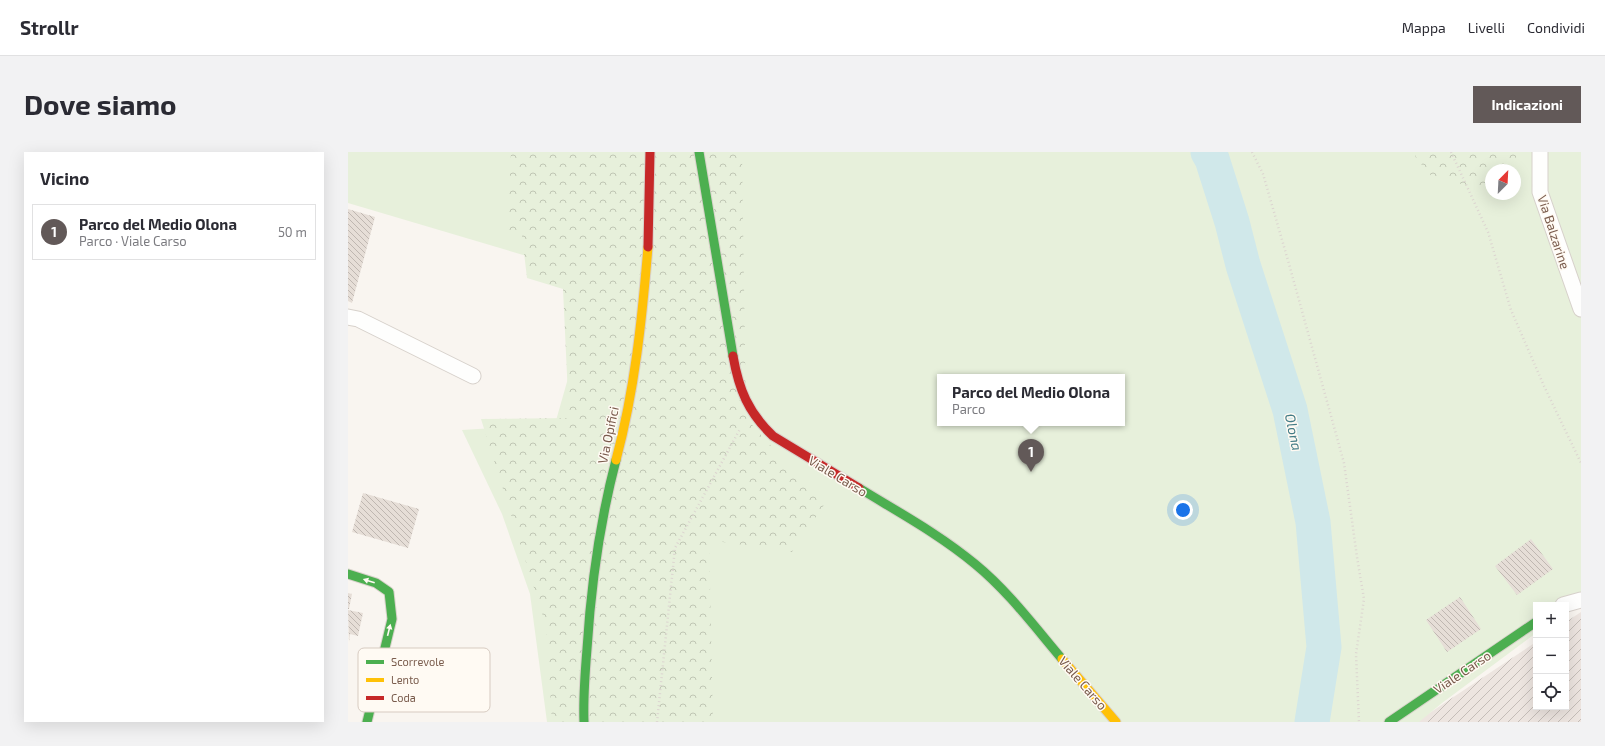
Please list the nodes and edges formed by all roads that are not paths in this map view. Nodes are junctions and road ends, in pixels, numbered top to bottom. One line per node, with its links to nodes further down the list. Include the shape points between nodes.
1 (650, 152): 14 (street, Via Opifici, via 648,244 640,338 624,431 596,552 589,614)
2 (699, 152): 15 (street, Viale Carso, via 737,379 745,401 756,419 773,436 934,534 975,564 1008,595)
3 (1540, 152): 4 (street, Via Balzarine, via 1540,192)
4 (1581, 309)
5 (348, 317): 6 (street, via 358,319)
6 (473, 376)
7 (348, 574): 11 (street, one-way to 7, via 392,619 389,592 376,583)
8 (1581, 600): 9 (street)
9 (1569, 603)
10 (1533, 624): 16 (street, Viale Carso)
11 (385, 648)
12 (369, 712): 13 (street, one-way to 12)
13 (367, 722)
14 (584, 722)
15 (1116, 722)
16 (1389, 722)

